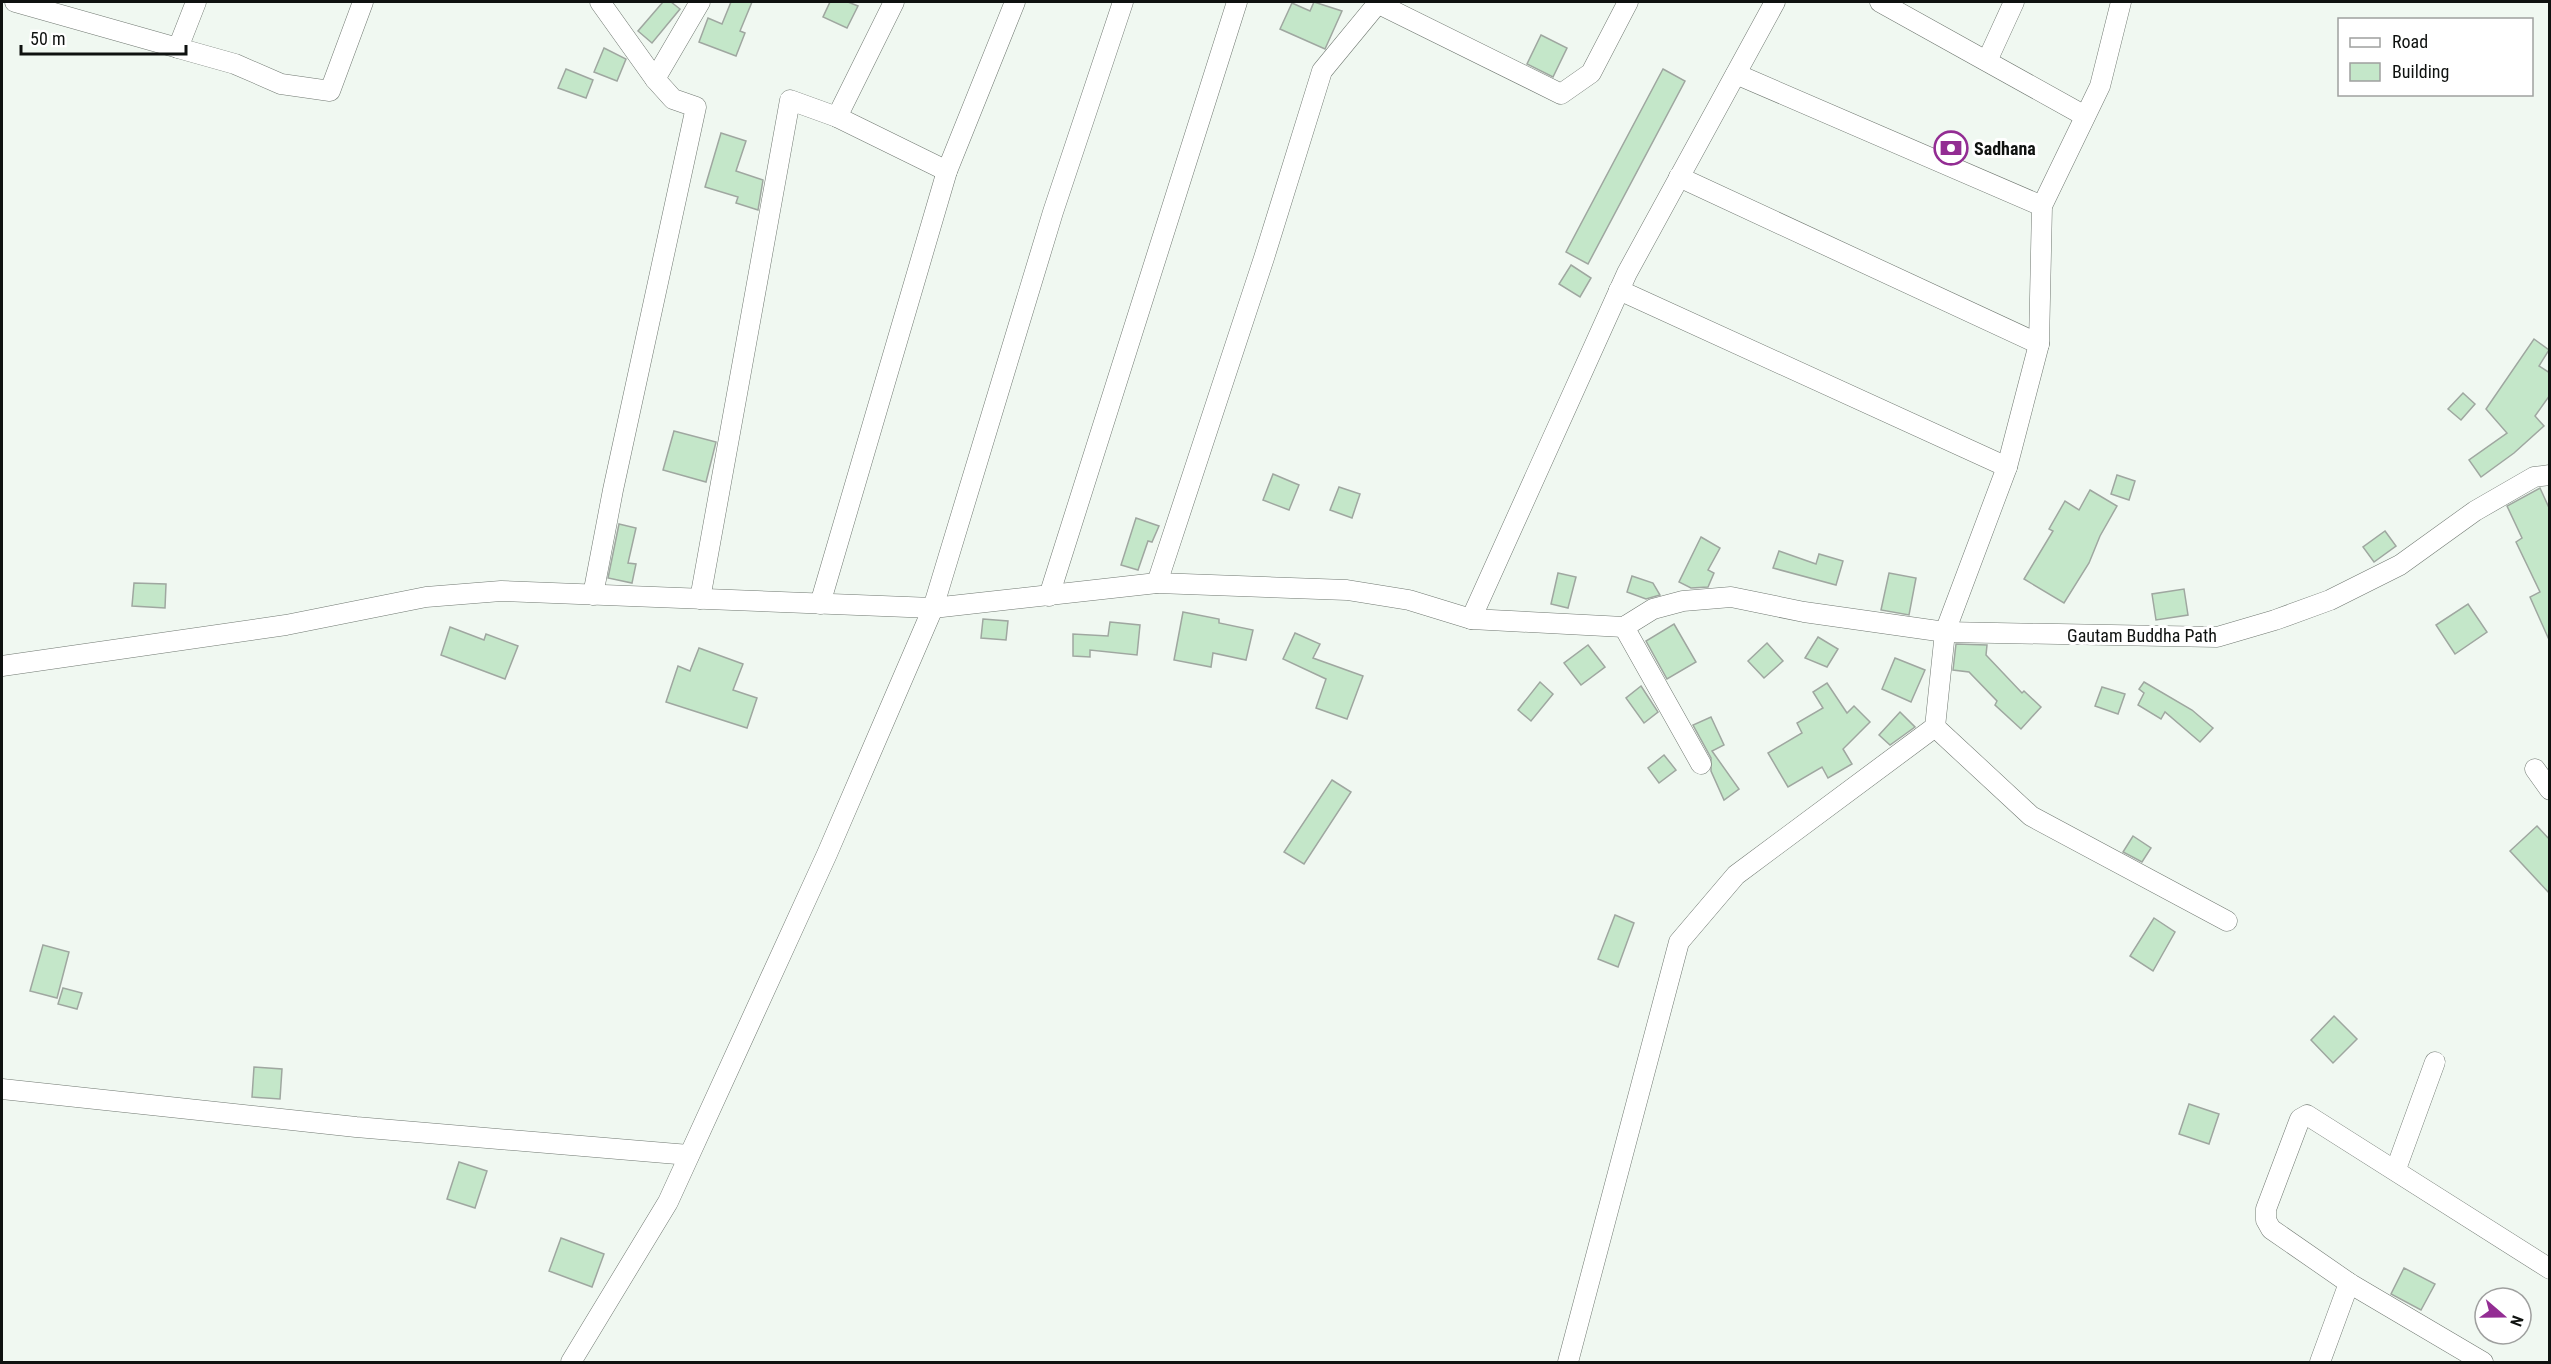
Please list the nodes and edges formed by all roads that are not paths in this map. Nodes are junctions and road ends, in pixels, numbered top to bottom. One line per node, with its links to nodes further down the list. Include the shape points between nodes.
1 (15, 2): 16 (street)
2 (196, 2): 16 (street)
3 (363, 2): 16 (street, via 330,91 281,84 235,64)
4 (600, 2): 19 (street)
5 (700, 2): 19 (street)
6 (894, 2): 21 (street)
7 (1015, 2): 22 (street)
8 (1123, 2): 34 (street, via 1053,212)
9 (1237, 2): 31 (street)
10 (1376, 2): 11 (street, via 1561,94 1591,73); 29 (street, via 1322,71)
11 (1628, 2)
12 (1775, 2): 18 (street)
13 (2014, 2): 17 (street)
14 (2121, 2): 20 (street, via 2100,86)
15 (1891, 4): 17 (street)
16 (178, 48)
17 (1987, 61): 20 (street)
18 (1736, 74): 23 (street); 24 (street)
19 (655, 79): 30 (street, via 673,99 696,107)
20 (2085, 116): 24 (street)
21 (837, 117): 22 (street); 32 (street, via 790,100)
22 (947, 171): 33 (street)
23 (1679, 177): 25 (street); 26 (street)
24 (2042, 206): 26 (street)
25 (1619, 290): 27 (street); 35 (street)
26 (2039, 344): 27 (street)
27 (2007, 467): 37 (street)
28 (2550, 475): 37 (street, Gautam Buddha Path, via 2534,477 2475,511 2400,566 2330,600 2217,637)
29 (1156, 583): 31 (street); 35 (street, via 1347,590 1409,600)
30 (593, 595): 32 (street); 38 (street, via 461,593 286,626)
31 (1049, 596): 34 (street)
32 (700, 599): 33 (street)
33 (820, 604): 34 (street)
34 (933, 609): 46 (street, via 827,854)
35 (1471, 619): 36 (street)
36 (1624, 627): 37 (street, Gautam Buddha Path, via 1653,609 1683,601 1731,597 1804,612); 40 (street)
37 (1945, 632): 39 (street)
38 (2, 666)
39 (1935, 727): 43 (street, via 2031,816); 51 (street, via 1736,875 1679,942)
40 (1701, 764)
41 (2535, 769): 42 (street)
42 (2550, 790)
43 (2227, 921)
44 (2435, 1062): 47 (street)
45 (2, 1089): 46 (street, via 356,1127)
46 (689, 1155): 50 (street, via 668,1203)
47 (2396, 1169): 48 (street); 49 (street, via 2307,1115 2300,1119 2266,1209 2266,1220 2271,1229)
48 (2550, 1269)
49 (2349, 1283): 52 (street); 53 (street)
50 (571, 1362)
51 (1568, 1362)
52 (2320, 1362)
53 (2483, 1362)

